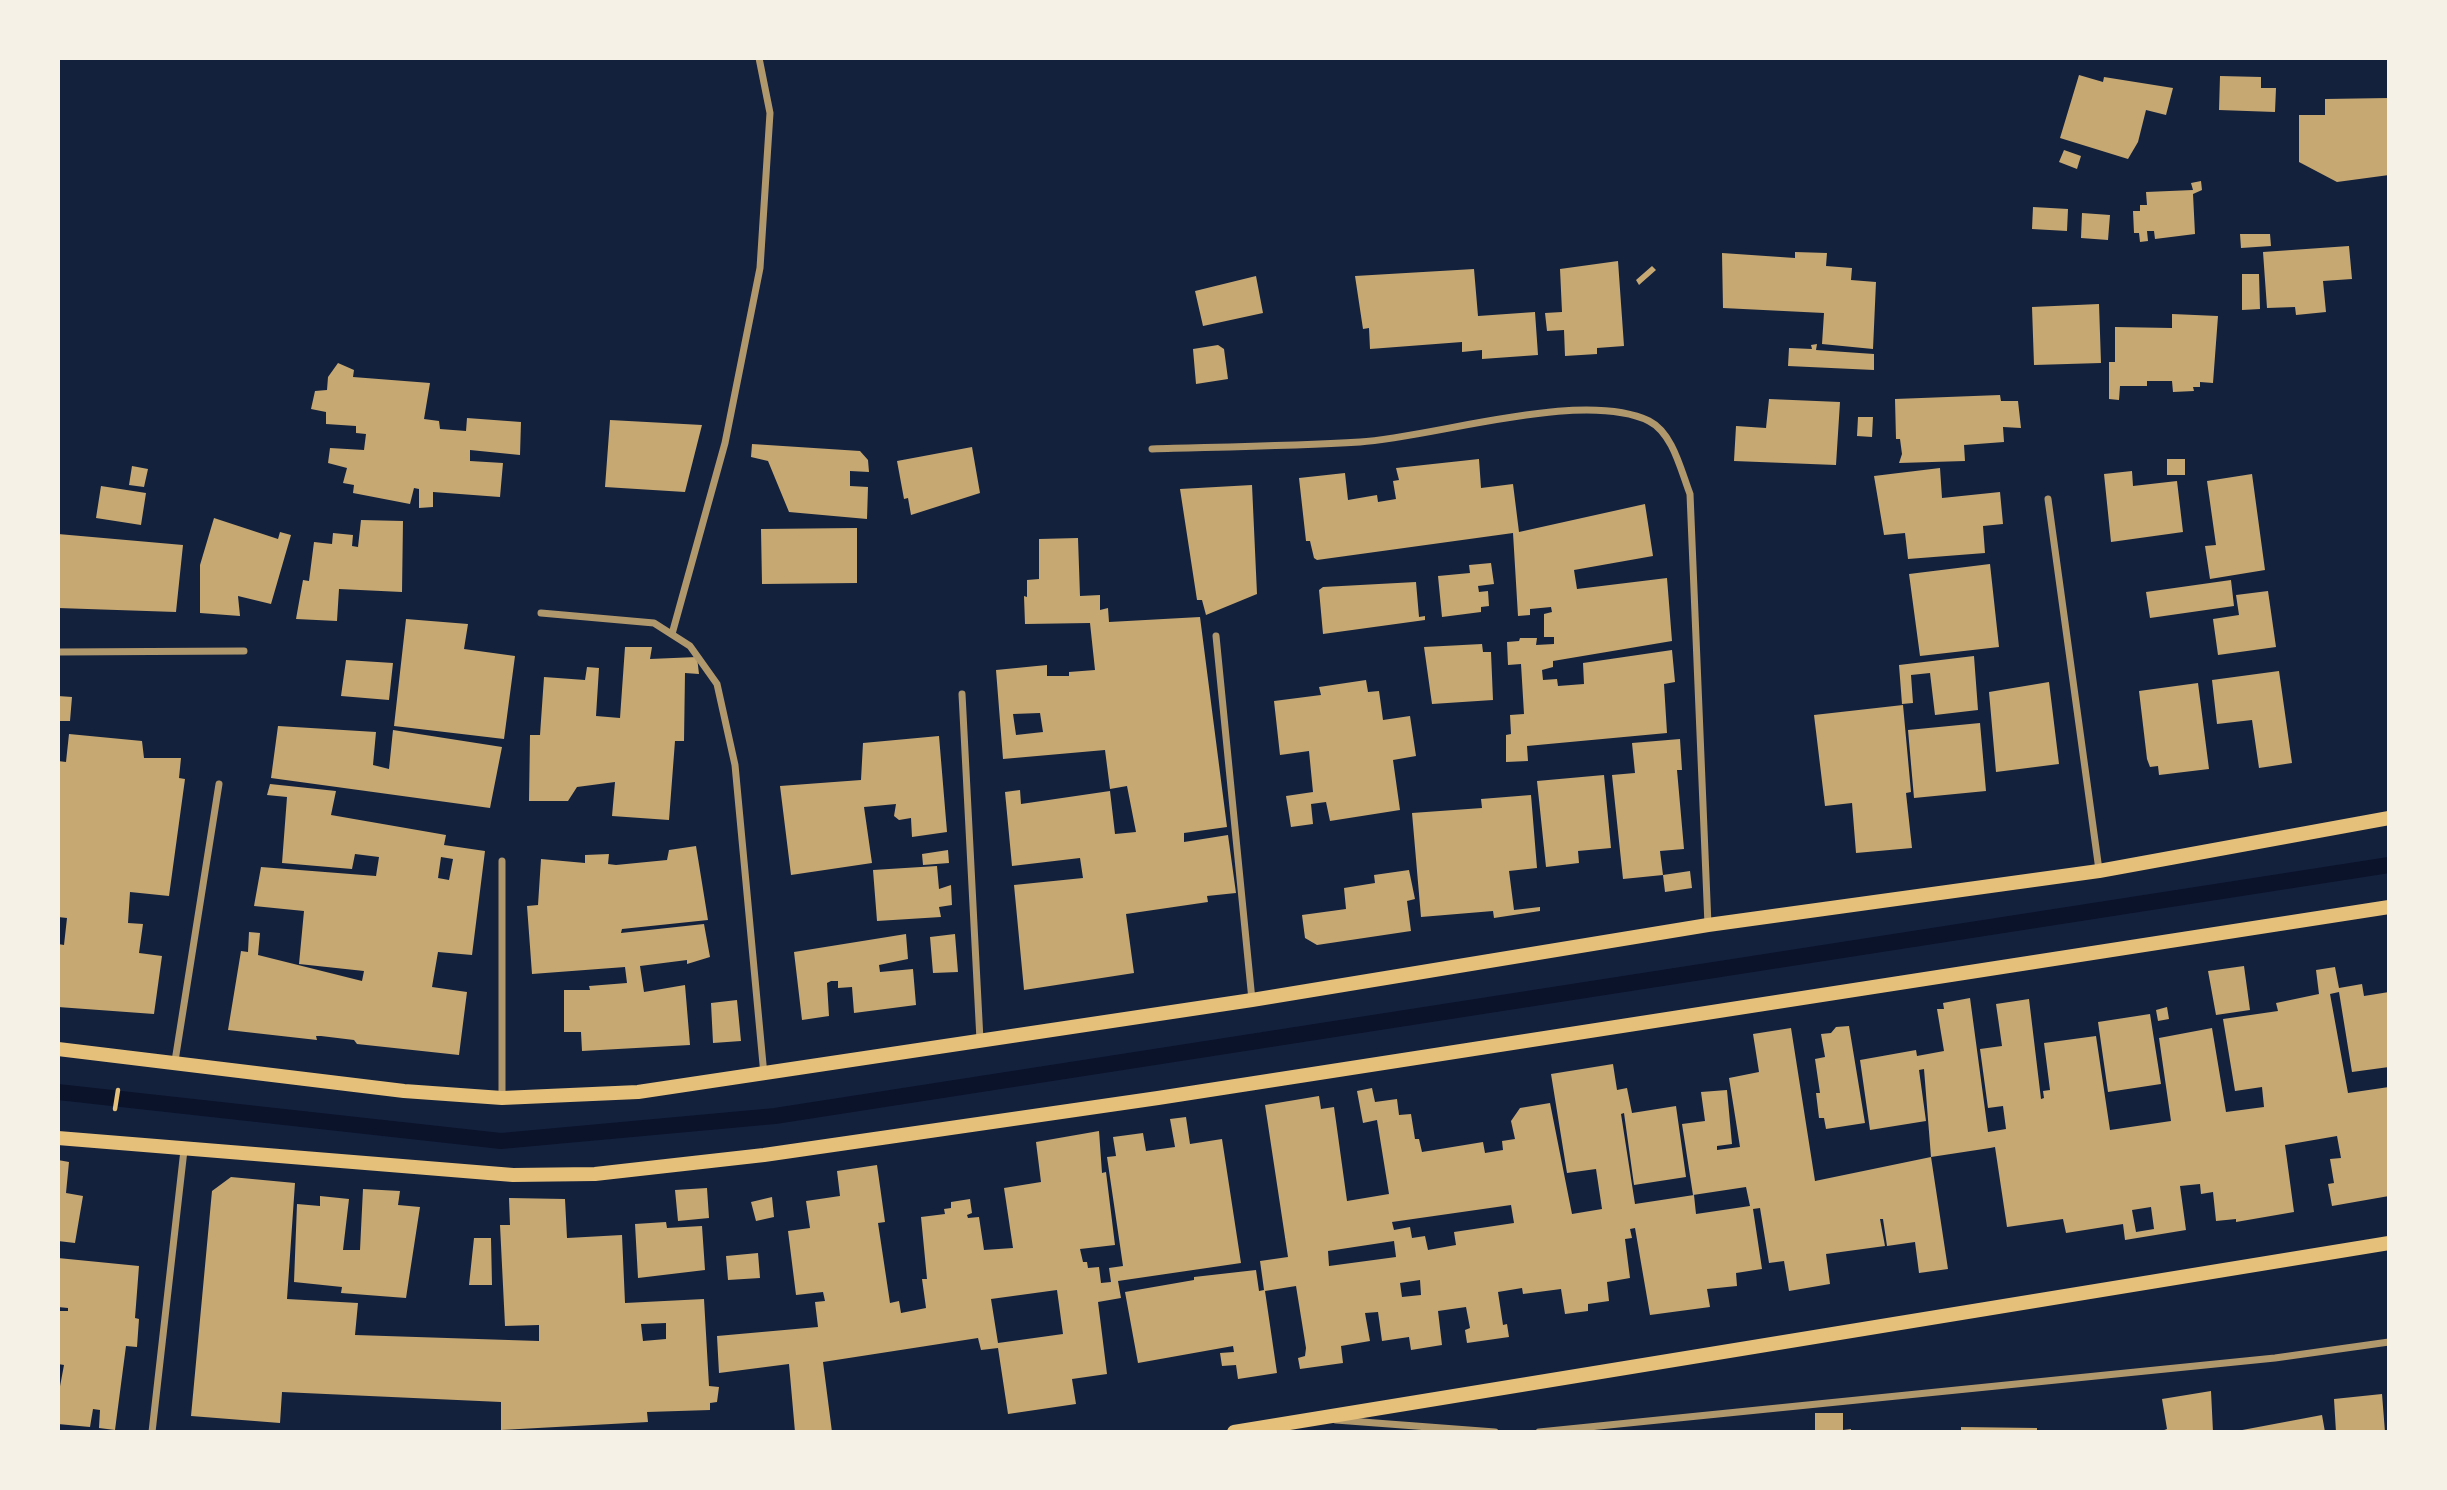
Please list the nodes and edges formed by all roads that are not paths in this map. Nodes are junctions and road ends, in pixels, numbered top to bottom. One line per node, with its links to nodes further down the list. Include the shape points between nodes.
1 (759, 58): 5 (street, via 770,113 760,268 725,443)
2 (1152, 449): 15 (street, via 1362,442 1583,408 1625,412 1652,423 1671,446 1690,494)
3 (2048, 499): 13 (street)
4 (541, 613): 5 (street, via 654,623)
5 (672, 634): 20 (street, via 690,646 717,684 735,765)
6 (1216, 636): 16 (street)
7 (244, 651): 8 (street)
8 (58, 652)
9 (962, 694): 17 (street)
10 (219, 784): 19 (street)
11 (2389, 818): 13 (main road)
12 (502, 861): 21 (street)
13 (2099, 871): 15 (main road)
14 (2389, 906): 23 (main road, via 764,1156 595,1174 513,1175)
15 (1708, 925): 16 (main road)
16 (1252, 1000): 17 (main road)
17 (980, 1041): 20 (main road)
18 (58, 1049): 19 (main road)
19 (175, 1061): 21 (main road, via 404,1091)
20 (764, 1076): 21 (main road, via 638,1092)
21 (502, 1098)
22 (58, 1138): 23 (main road)
23 (184, 1150): 27 (street)
24 (2389, 1243): 26 (main road)
25 (2389, 1342): 30 (street, via 2275,1358)
26 (1311, 1418): 28 (main road); 29 (street)
27 (152, 1432)
28 (1234, 1432)
29 (1496, 1432)
30 (1539, 1432)

